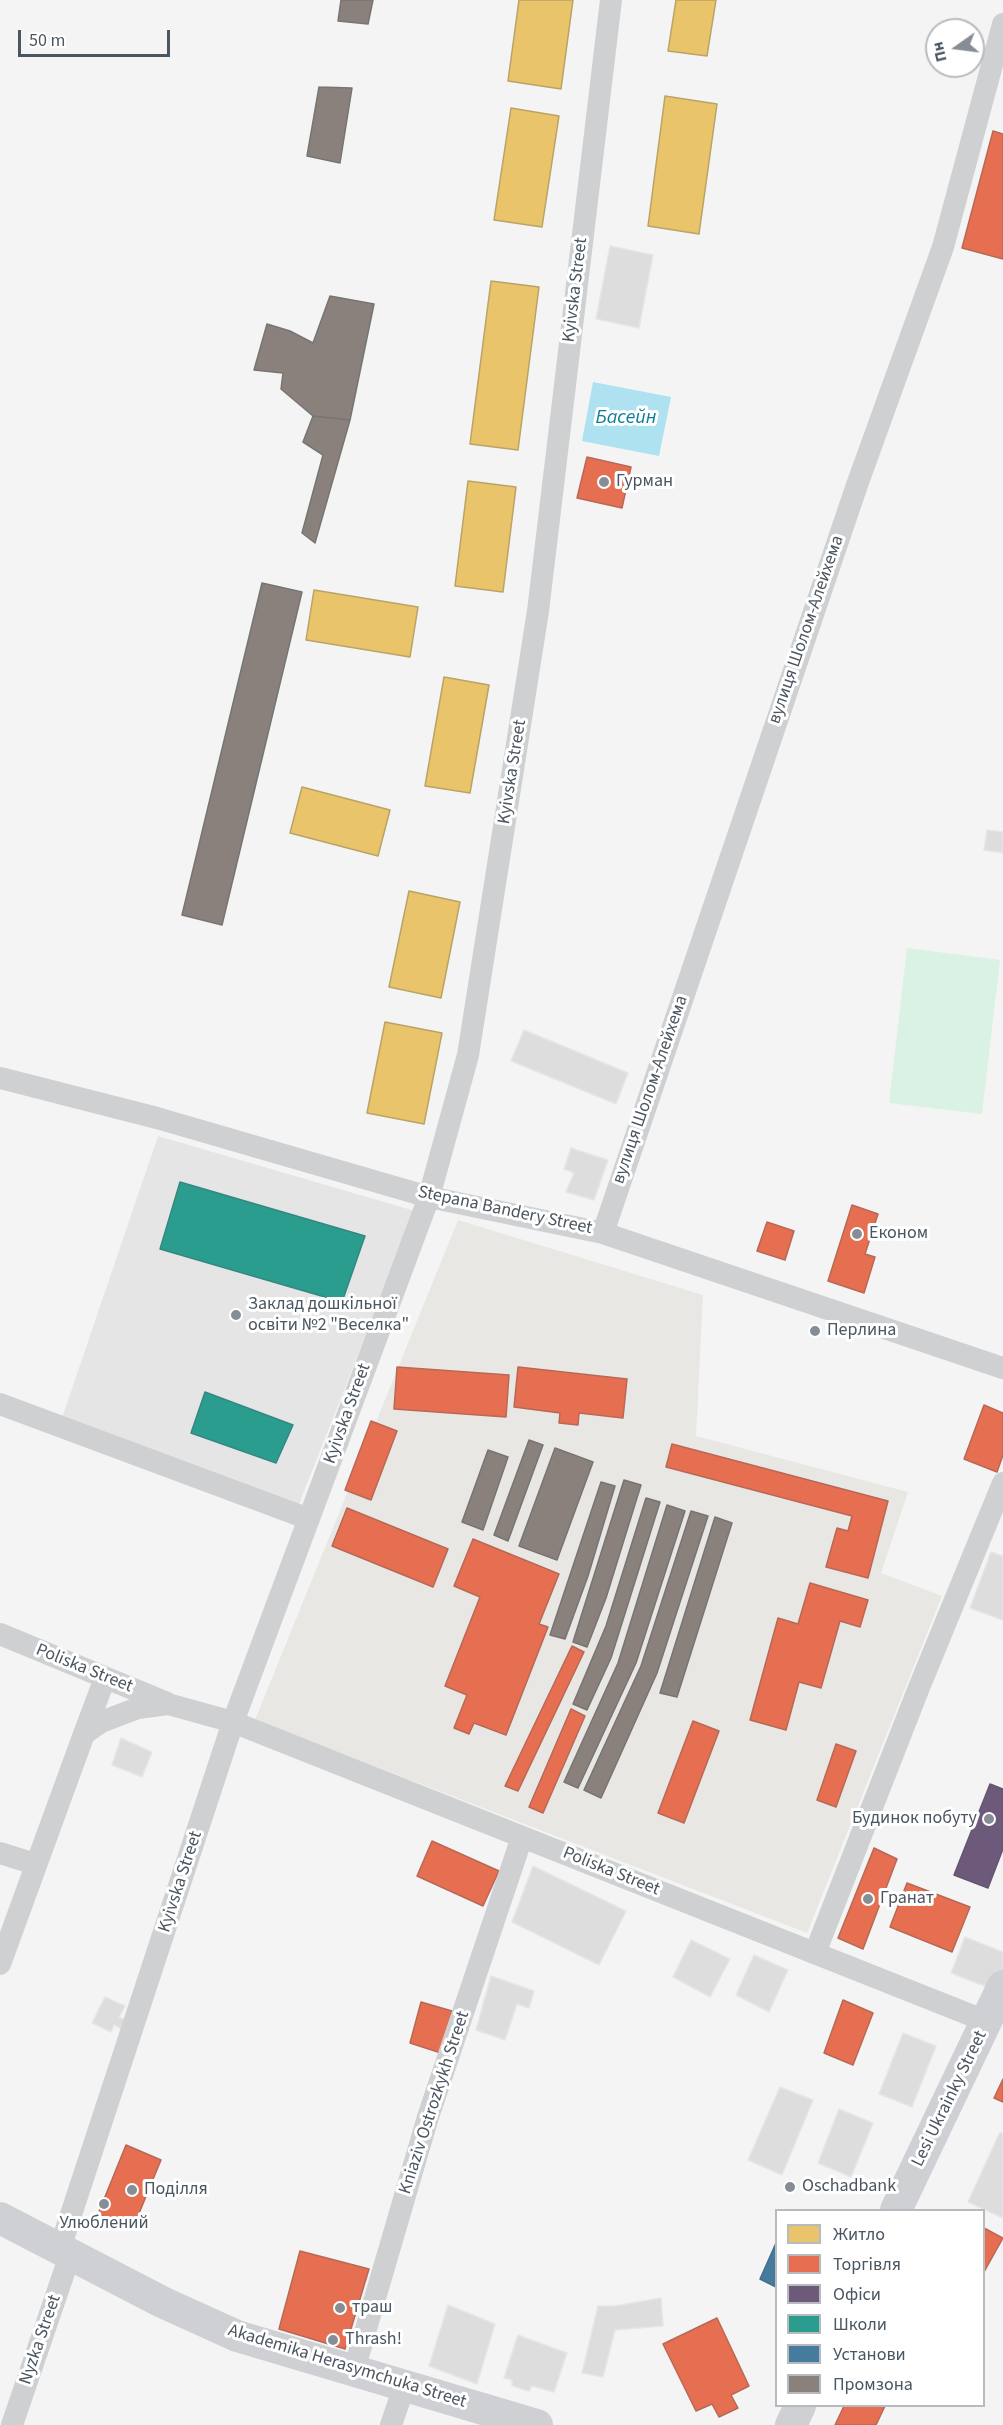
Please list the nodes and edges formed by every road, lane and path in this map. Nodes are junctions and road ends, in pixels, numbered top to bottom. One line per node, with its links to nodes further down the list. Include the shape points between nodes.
1 (611, 0): 4 (street, Kyivska Street, via 538,611 468,1055)
2 (1003, 24): 5 (street, вулиця Шолом-Алейхема, via 943,247 853,496)
3 (0, 1078): 4 (street, Stepana Bandery Street)
4 (429, 1197): 5 (street, Stepana Bandery Street); 9 (street, Kyivska Street)
5 (603, 1233): 6 (street, Stepana Bandery Street)
6 (1003, 1368)
7 (0, 1404): 9 (street)
8 (1003, 1483): 18 (street)
9 (309, 1519): 13 (street, Kyivska Street)
10 (0, 1634): 11 (street, Poliska Street)
11 (105, 1678): 12 (street, Poliska Street); 14 (street)
12 (168, 1704): 13 (street, Poliska Street); 14 (street, via 138,1708 101,1722)
13 (233, 1722): 15 (street, Poliska Street); 24 (street, Kyivska Street)
14 (84, 1734): 17 (street)
15 (522, 1837): 18 (street, Poliska Street); 25 (street, Kniaziv Ostrozkykh Street, via 428,2117)
16 (0, 1853): 17 (street)
17 (35, 1864): 19 (street)
18 (815, 1953): 21 (street, Poliska Street)
19 (0, 1964)
20 (1002, 1990): 21 (main road, Lesi Ukrainky Street)
21 (988, 2022): 22 (main road, Lesi Ukrainky Street)
22 (897, 2209)
23 (0, 2218): 24 (main road, Akademika Herasymchuka Street)
24 (65, 2252): 25 (main road, Akademika Herasymchuka Street, via 237,2336); 28 (street, Nyzka Street)
25 (354, 2370): 26 (main road, Akademika Herasymchuka Street)
26 (404, 2387): 29 (street); 30 (main road, Akademika Herasymchuka Street)
27 (800, 2407): 31 (main road)
28 (12, 2425)
29 (391, 2425)
30 (537, 2425)
31 (791, 2425)

